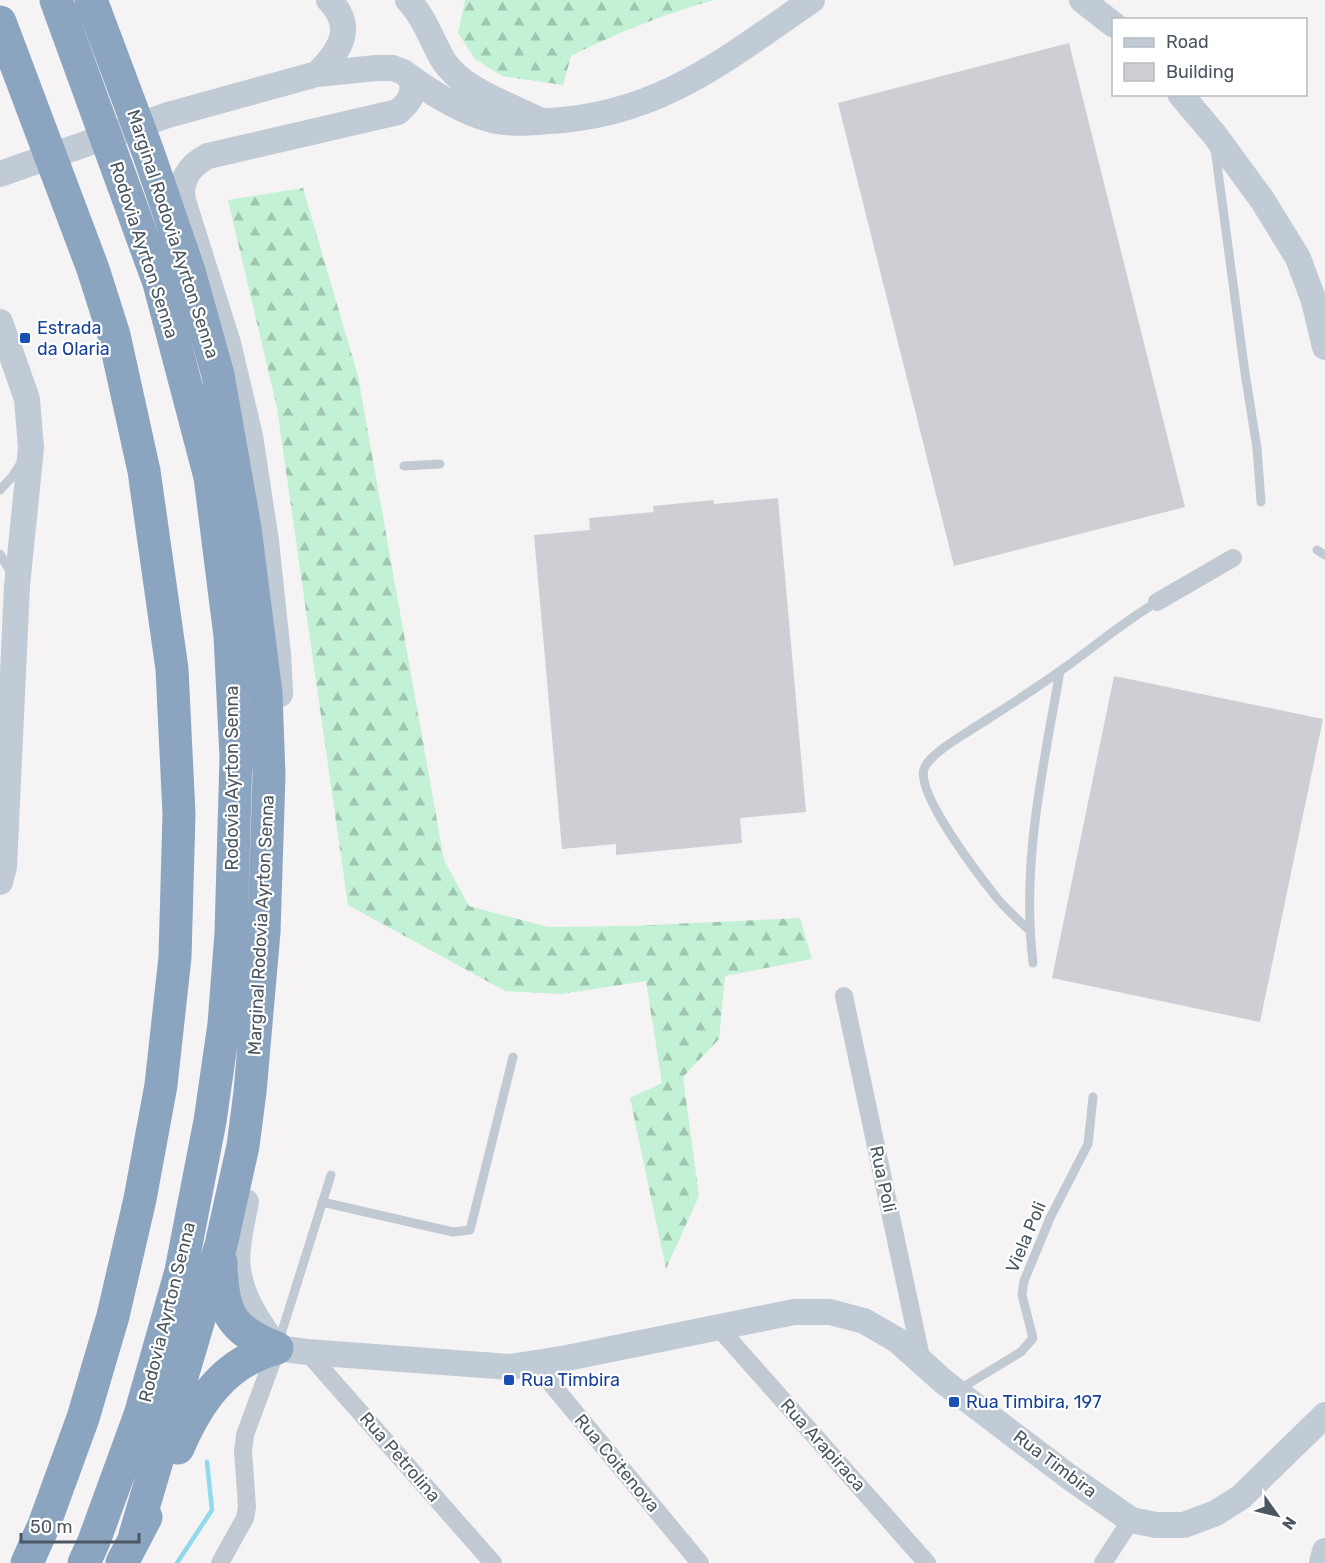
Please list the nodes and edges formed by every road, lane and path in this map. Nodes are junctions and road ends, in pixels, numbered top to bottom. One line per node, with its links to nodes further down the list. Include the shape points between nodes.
1 (56, 0): 48 (highway, Rodovia Ayrton Senna, via 159,283 210,477 231,636 236,757 231,933 224,1024 210,1121 181,1271 156,1360 140,1415)
2 (90, 0): 13 (highway, Marginal Rodovia Ayrton Senna)
3 (105, 0): 13 (highway, via 127,79)
4 (329, 0): 10 (street, via 339,9 344,22 342,37 338,50)
5 (408, 0): 14 (street, via 418,10 454,74 472,88)
6 (812, 0): 14 (street, via 734,56 650,100 596,116)
7 (1082, 0): 9 (street)
8 (0, 22): 47 (highway, via 114,335 144,471 172,669 179,814 174,957 161,1085 140,1199 113,1316 83,1418)
9 (1112, 24)
10 (317, 74): 11 (street, via 393,68); 16 (street, via 168,115)
11 (412, 79): 14 (street, via 484,118 522,124); 39 (street, Marginal Rodovia Ayrton Senna, via 414,91 398,112 208,156 188,171 182,189 228,343 250,436 278,654 283,771 272,1022 237,1267 242,1289 258,1323)
12 (1182, 96): 15 (street)
13 (129, 101): 37 (highway, Marginal Rodovia Ayrton Senna, via 189,271 218,375 245,528 266,693 264,932 250,1092)
14 (542, 122)
15 (1214, 134): 18 (street, via 1298,258); 23 (lane)
16 (1, 174)
17 (0, 322): 19 (street, via 27,399)
18 (1325, 347)
19 (31, 448): 22 (lane); 26 (street)
20 (441, 464): 21 (lane)
21 (404, 466)
22 (0, 490)
23 (1261, 502)
24 (0, 554): 26 (lane)
25 (1233, 558): 27 (street)
26 (17, 586): 29 (street)
27 (1157, 602): 28 (lane)
28 (1060, 671): 30 (lane, via 1031,848); 30 (lane, via 956,740 924,769 928,794 940,819 998,899)
29 (0, 882)
30 (1029, 930): 31 (lane)
31 (1033, 963)
32 (844, 996): 40 (street, Rua Poli)
33 (513, 1057): 36 (lane, via 470,1230 453,1232)
34 (1093, 1097): 42 (lane, Viela Poli, via 1088,1144 1050,1218 1024,1281 1022,1295 1033,1338 1021,1352)
35 (331, 1174): 36 (lane)
36 (322, 1202): 39 (lane)
37 (221, 1245): 39 (highway, via 221,1289 225,1305 239,1326 254,1339); 45 (highway, Marginal Rodovia Ayrton Senna)
38 (718, 1327): 40 (street, Rua Timbira, via 794,1312 830,1312 864,1321 897,1340); 41 (street, Rua Timbira); 52 (street, Rua Arapiraca)
39 (292, 1350): 41 (street, Rua Timbira, via 510,1366); 45 (highway, via 256,1355 221,1379 204,1397); 49 (street, via 245,1435 245,1518); 50 (street, Rua Petrolina)
40 (922, 1362): 42 (street, Rua Timbira)
41 (534, 1363): 51 (street, Rua Coitenova)
42 (956, 1391): 44 (street, Rua Timbira)
43 (1325, 1415): 44 (street, Rua Timbira, via 1241,1497 1216,1514 1184,1525)
44 (1131, 1520): 53 (street)
45 (129, 1549)
46 (1325, 1551): 54 (street)
47 (27, 1563)
48 (84, 1563)
49 (219, 1563)
50 (493, 1563)
51 (700, 1563)
52 (927, 1563)
53 (1103, 1563)
54 (1322, 1563)

